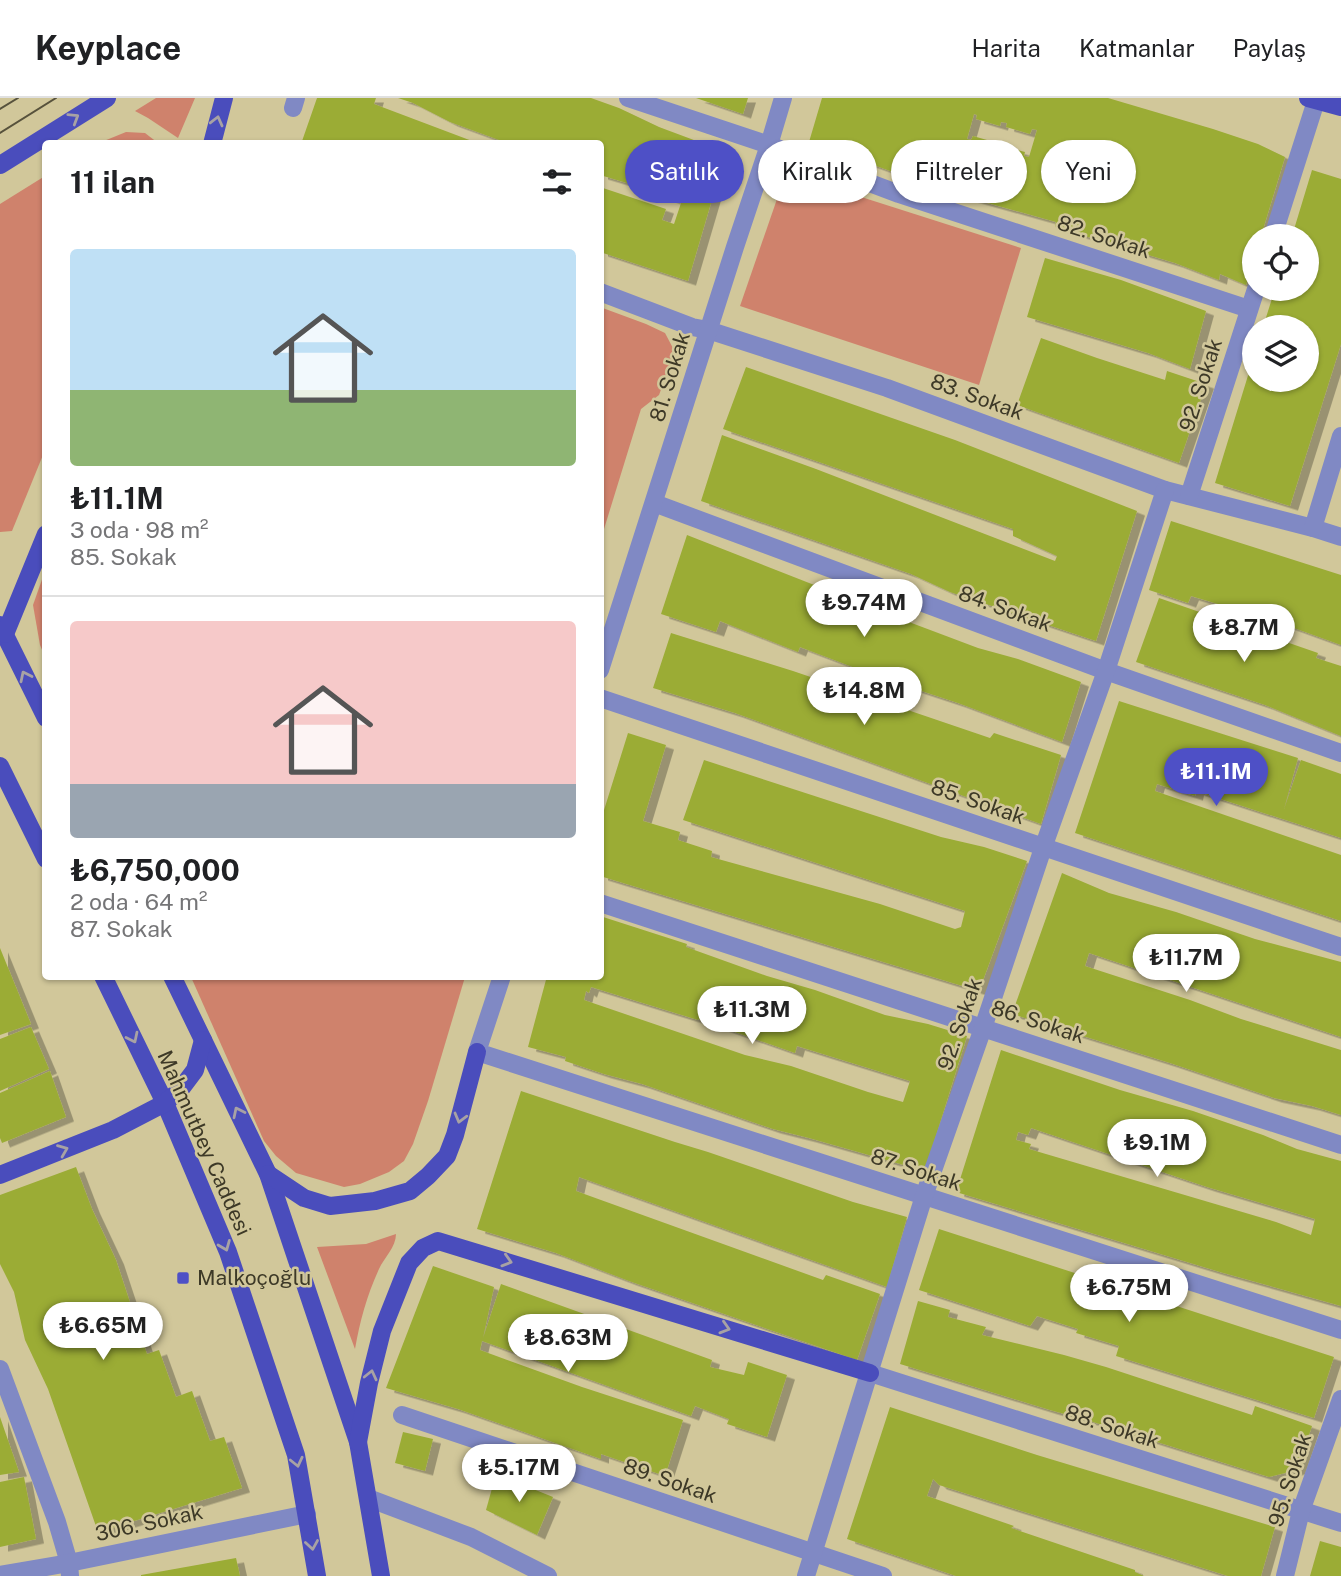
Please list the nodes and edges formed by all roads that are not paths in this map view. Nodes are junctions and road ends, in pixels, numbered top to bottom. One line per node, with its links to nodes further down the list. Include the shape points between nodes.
1 (107, 98): 9 (main road, one-way to 1)
2 (224, 98): 6 (main road, one-way to 2)
3 (628, 98): 8 (street, 82. Sokak)
4 (783, 98): 7 (street, 81. Sokak)
5 (1326, 101): 12 (street)
6 (213, 140)
7 (770, 140)
8 (758, 141)
9 (0, 165)
10 (758, 178): 16 (street, 81. Sokak)
11 (877, 185): 15 (street, 82. Sokak)
12 (1278, 224)
13 (604, 294): 16 (street, 83. Sokak)
14 (1252, 301): 15 (street, 92. Sokak)
15 (1250, 309): 19 (street, 92. Sokak)
16 (708, 330): 18 (street, 83. Sokak, via 887,388); 20 (street, 81. Sokak)
17 (1341, 436): 21 (street)
18 (1165, 489): 19 (street, 83. Sokak); 26 (street, 92. Sokak)
19 (1189, 496): 21 (street, 83. Sokak)
20 (654, 503): 25 (street, 81. Sokak); 26 (street, 84. Sokak)
21 (1313, 528): 22 (street, 83. Sokak)
22 (1341, 537)
23 (42, 543): 24 (main road)
24 (2, 630): 28 (main road, one-way to 24)
25 (604, 658)
26 (1106, 671): 29 (street, 84. Sokak); 32 (street, 92. Sokak)
27 (604, 699): 32 (street, 85. Sokak)
28 (42, 710)
29 (1341, 753)
30 (0, 766): 31 (main road)
31 (6, 794): 33 (main road)
32 (1043, 848): 35 (street, 85. Sokak); 39 (street, 92. Sokak)
33 (42, 852)
34 (604, 904): 39 (street, 86. Sokak)
35 (1341, 947)
36 (105, 980): 42 (main road, Mahmutbey Caddesi, one-way to 42)
37 (174, 980): 40 (main road, Mahmutbey Caddesi)
38 (501, 980): 41 (street)
39 (983, 1028): 43 (street, 86. Sokak); 46 (street, 92. Sokak)
40 (203, 1040): 42 (main road, via 195,1070); 44 (main road, Mahmutbey Caddesi, one-way to 40)
41 (477, 1052): 44 (main road, one-way to 44, via 447,1156 410,1191 330,1206 304,1198); 46 (street, 87. Sokak)
42 (165, 1103): 45 (main road, one-way to 42, via 113,1130); 56 (main road, Mahmutbey Caddesi, one-way to 56, via 228,1252 296,1455)
43 (1341, 1145)
44 (268, 1174): 53 (main road, Mahmutbey Caddesi)
45 (0, 1175)
46 (925, 1196): 47 (street, 87. Sokak); 49 (street, 92. Sokak)
47 (1341, 1330)
48 (0, 1369): 50 (street)
49 (870, 1373): 53 (main road, one-way to 49, via 382,1331 410,1263 423,1248 438,1241); 55 (street, 88. Sokak); 58 (street, 92. Sokak)
50 (5, 1391): 59 (street, via 57,1522)
51 (1341, 1399): 55 (street, 95. Sokak)
52 (402, 1415): 58 (street, 89. Sokak)
53 (358, 1442): 54 (main road, Mahmutbey Caddesi)
54 (368, 1498): 62 (main road, Mahmutbey Caddesi); 63 (street, via 471,1537)
55 (1301, 1511): 57 (street, 88. Sokak); 66 (street, 95. Sokak)
56 (307, 1514): 59 (street, 306. Sokak); 61 (main road, Mahmutbey Caddesi, one-way to 61)
57 (1341, 1524)
58 (813, 1553): 64 (street, 92. Sokak); 65 (street, 89. Sokak)
59 (69, 1569): 60 (street, 306. Sokak)
60 (0, 1575)
61 (317, 1576)
62 (381, 1576)
63 (548, 1576)
64 (806, 1576)
65 (883, 1576)
66 (1285, 1576)

